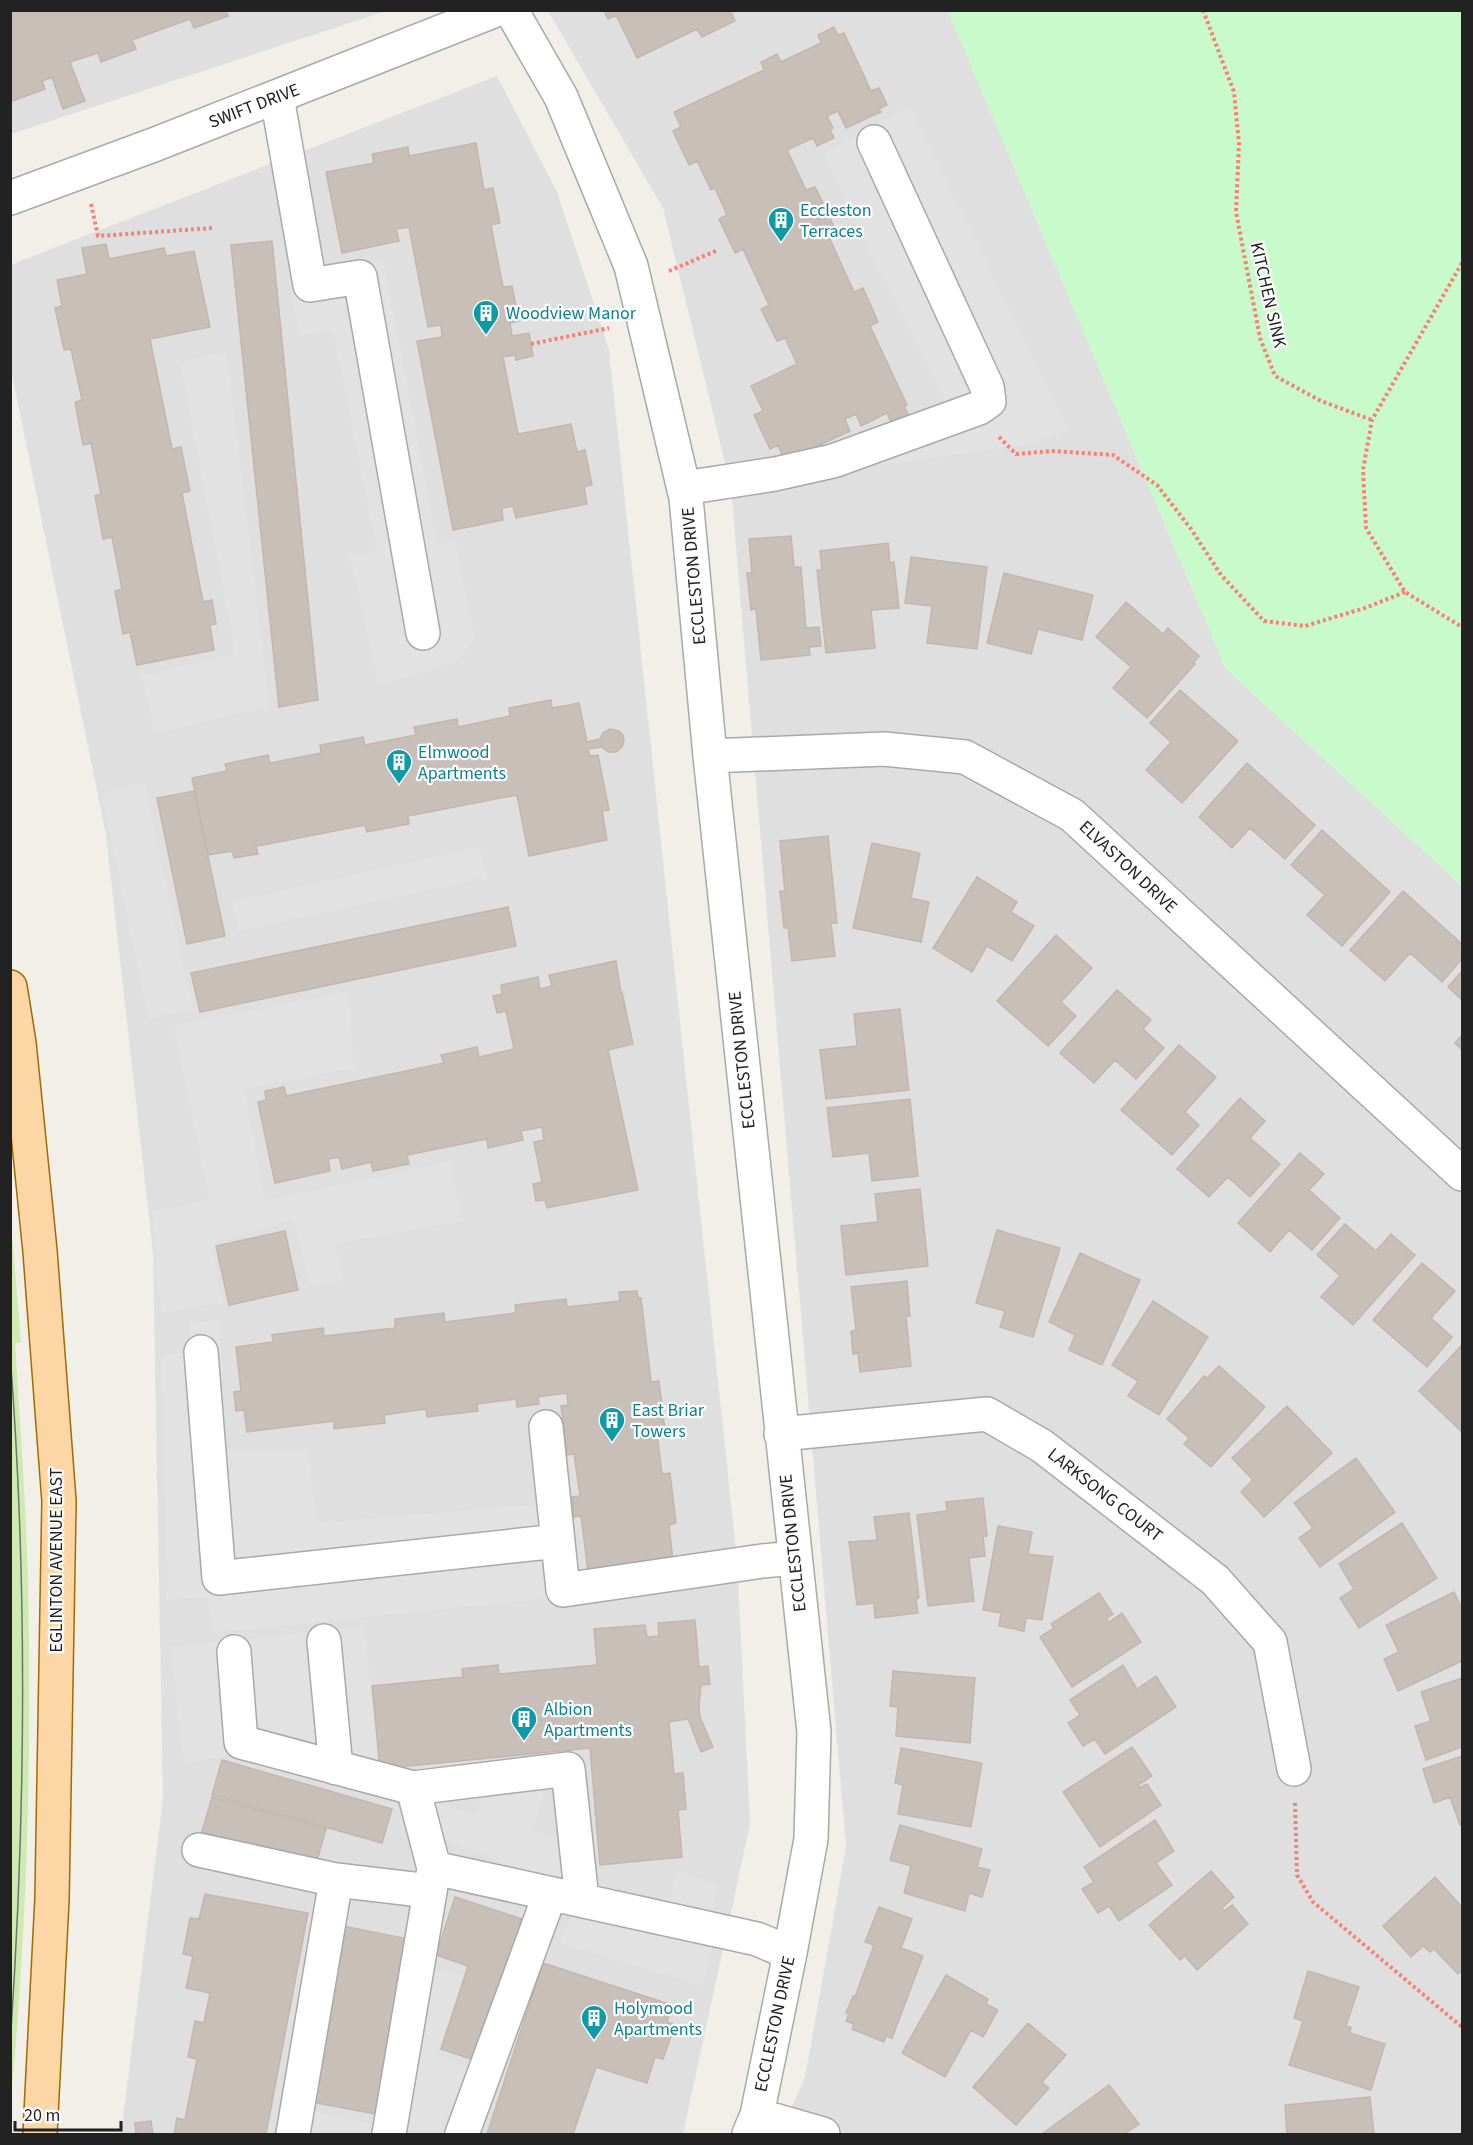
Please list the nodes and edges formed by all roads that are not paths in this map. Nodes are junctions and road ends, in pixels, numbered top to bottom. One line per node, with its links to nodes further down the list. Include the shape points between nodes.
1 (496, 10): 3 (street, SWIFT DRIVE)
2 (511, 10): 6 (street, ECCLESTON DRIVE, via 561,97 631,266)
3 (277, 97): 5 (street, SWIFT DRIVE); 7 (street, via 310,285 360,277)
4 (874, 142): 6 (street, via 987,387 989,401 974,410 833,461)
5 (10, 198)
6 (684, 488): 8 (street, ECCLESTON DRIVE)
7 (423, 633)
8 (710, 756): 10 (street, ELVASTON DRIVE, via 884,749 964,757 1072,816); 13 (street, ECCLESTON DRIVE)
9 (10, 987): 27 (main road, EGLINTON AVENUE EAST, via 40,1251 59,1501 52,1899)
10 (1462, 1174)
11 (201, 1352): 14 (street, via 219,1578)
12 (546, 1427): 14 (street)
13 (781, 1434): 15 (street, ECCLESTON DRIVE); 19 (street, LARKSONG COURT, via 987,1414 1042,1446 1215,1580 1270,1642)
14 (558, 1541): 15 (street, via 563,1590)
15 (794, 1558): 25 (street, ECCLESTON DRIVE, via 814,1732 811,1839)
16 (324, 1641): 18 (street)
17 (234, 1652): 18 (street, via 241,1742)
18 (336, 1768): 20 (street)
19 (1294, 1769)
20 (413, 1788): 23 (street); 24 (street, via 568,1769)
21 (199, 1850): 22 (street)
22 (336, 1880): 23 (street); 28 (street)
23 (432, 1880): 24 (street); 29 (street)
24 (566, 1897): 25 (street, via 757,1939); 30 (street)
25 (790, 1953): 26 (street, ECCLESTON DRIVE)
26 (753, 2125): 31 (street)
27 (40, 2134)
28 (292, 2134)
29 (388, 2134)
30 (462, 2134)
31 (823, 2134)

